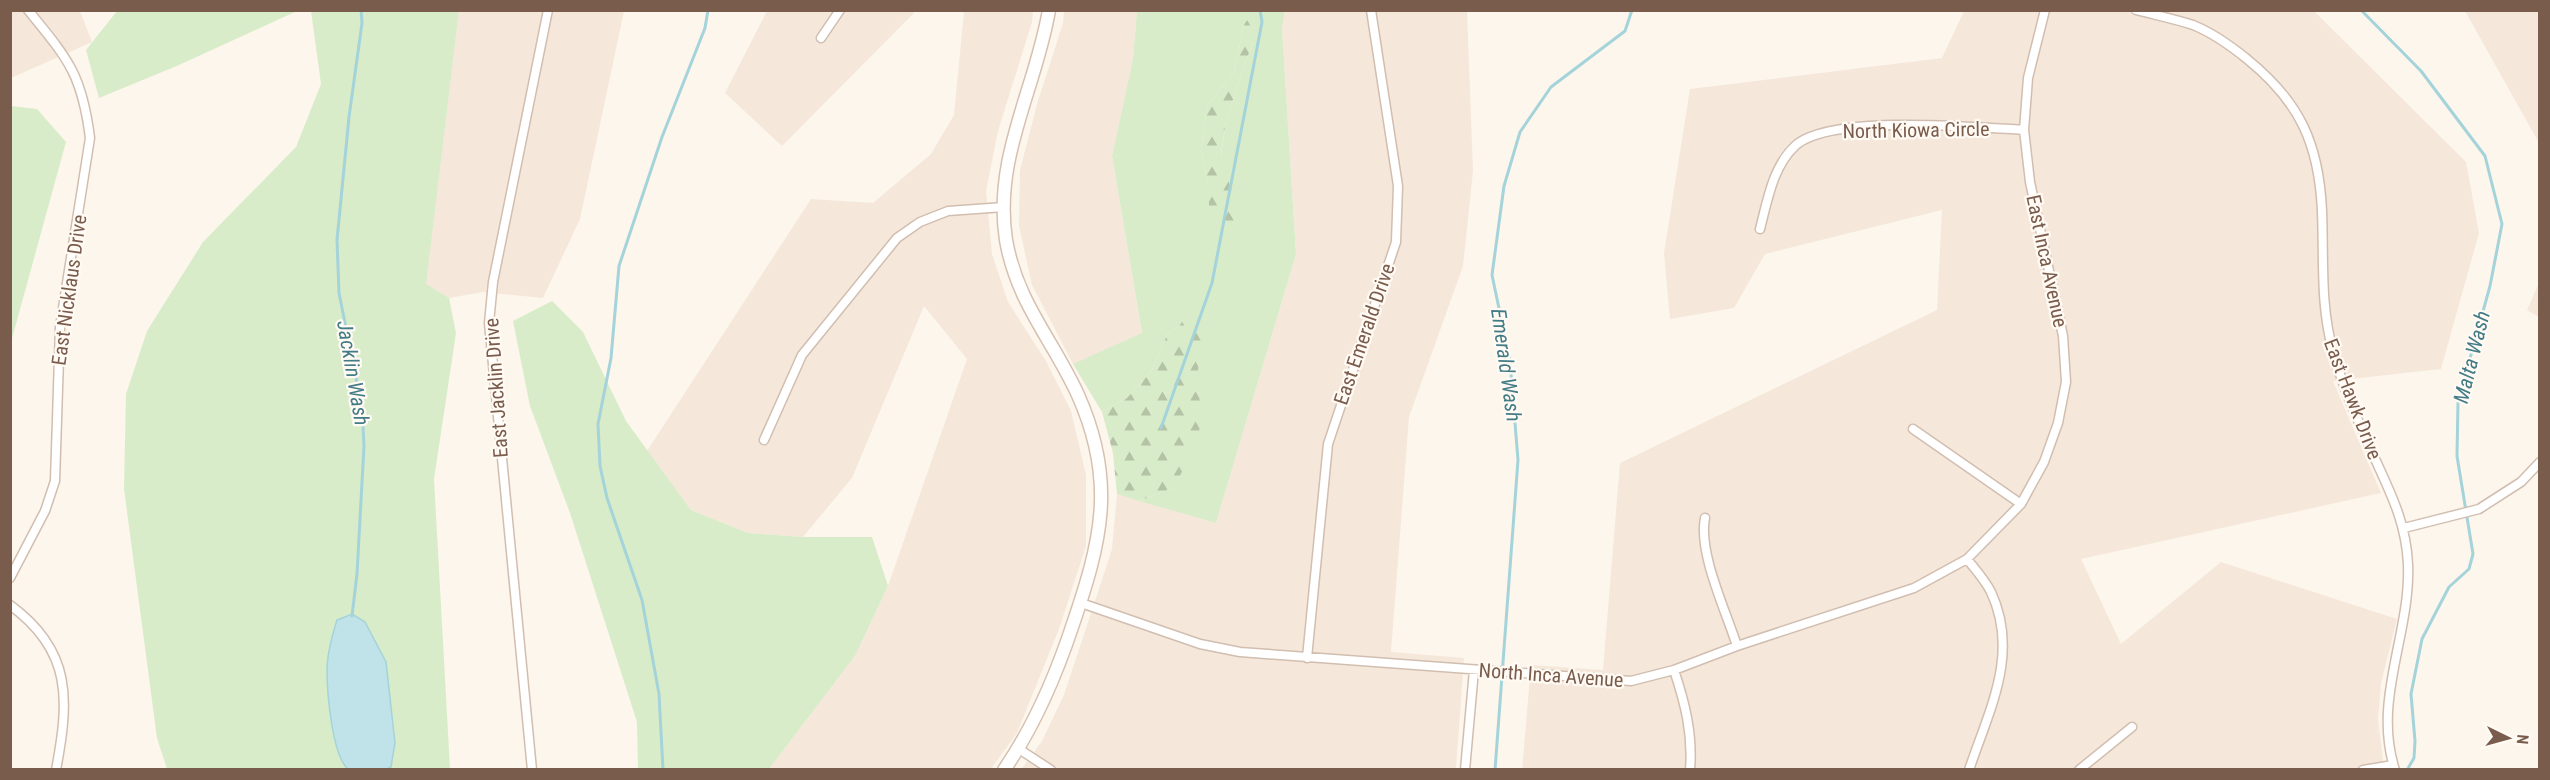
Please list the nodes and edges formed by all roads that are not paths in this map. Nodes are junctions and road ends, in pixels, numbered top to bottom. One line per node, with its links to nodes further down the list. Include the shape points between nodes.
1 (28, 10): 19 (street, East Nicklaus Drive, via 75,72 90,138 60,327 55,481 45,511)
2 (548, 10): 30 (street, East Jacklin Drive, via 493,282 489,323)
3 (840, 10): 8 (street)
4 (1049, 10): 10 (street, via 1009,150)
5 (1371, 10): 23 (street, East Emerald Drive, via 1398,186 1396,242 1328,444)
6 (2044, 10): 9 (street, East Inca Avenue, via 2028,78)
7 (2136, 10): 17 (street, East Hawk Drive, via 2194,26 2233,47 2267,75 2296,110 2320,184 2327,330 2350,401)
8 (821, 38)
9 (2024, 130): 11 (street, North Kiowa Circle, via 1938,125 1850,128 1813,135 1795,145 1784,159); 15 (street, East Inca Avenue, via 2030,182 2063,336 2066,382 2058,423 2044,462)
10 (1004, 207): 13 (street, via 948,211 920,222 897,238 802,355); 20 (street, via 1006,239 1017,282 1077,393 1098,459 1100,530)
11 (1760, 229)
12 (1913, 429): 15 (street)
13 (764, 440)
14 (2540, 462): 17 (street, via 2521,482 2479,509)
15 (2020, 504): 18 (street, North Inca Avenue)
16 (1705, 518): 22 (street, via 1703,541)
17 (2404, 528): 28 (street, East Hawk Drive, via 2407,597 2386,713)
18 (1967, 559): 22 (street, North Inca Avenue, via 1914,588); 35 (street, via 1990,590 2005,652)
19 (10, 578)
20 (1081, 603): 23 (street, North Inca Avenue, via 1200,644); 27 (street, via 1049,691)
21 (10, 605): 29 (street, via 42,635 58,665 65,711)
22 (1737, 646): 25 (street, North Inca Avenue)
23 (1307, 658): 24 (street, North Inca Avenue)
24 (1474, 670): 25 (street, North Inca Avenue, via 1631,681); 33 (street)
25 (1674, 670): 34 (street, via 1686,705)
26 (2133, 727): 36 (street)
27 (1019, 749): 31 (street); 32 (street)
28 (2394, 767): 37 (street)
29 (56, 770)
30 (532, 770)
31 (1004, 770)
32 (1050, 770)
33 (1465, 770)
34 (1690, 770)
35 (1970, 770)
36 (2079, 770)
37 (2362, 770)

